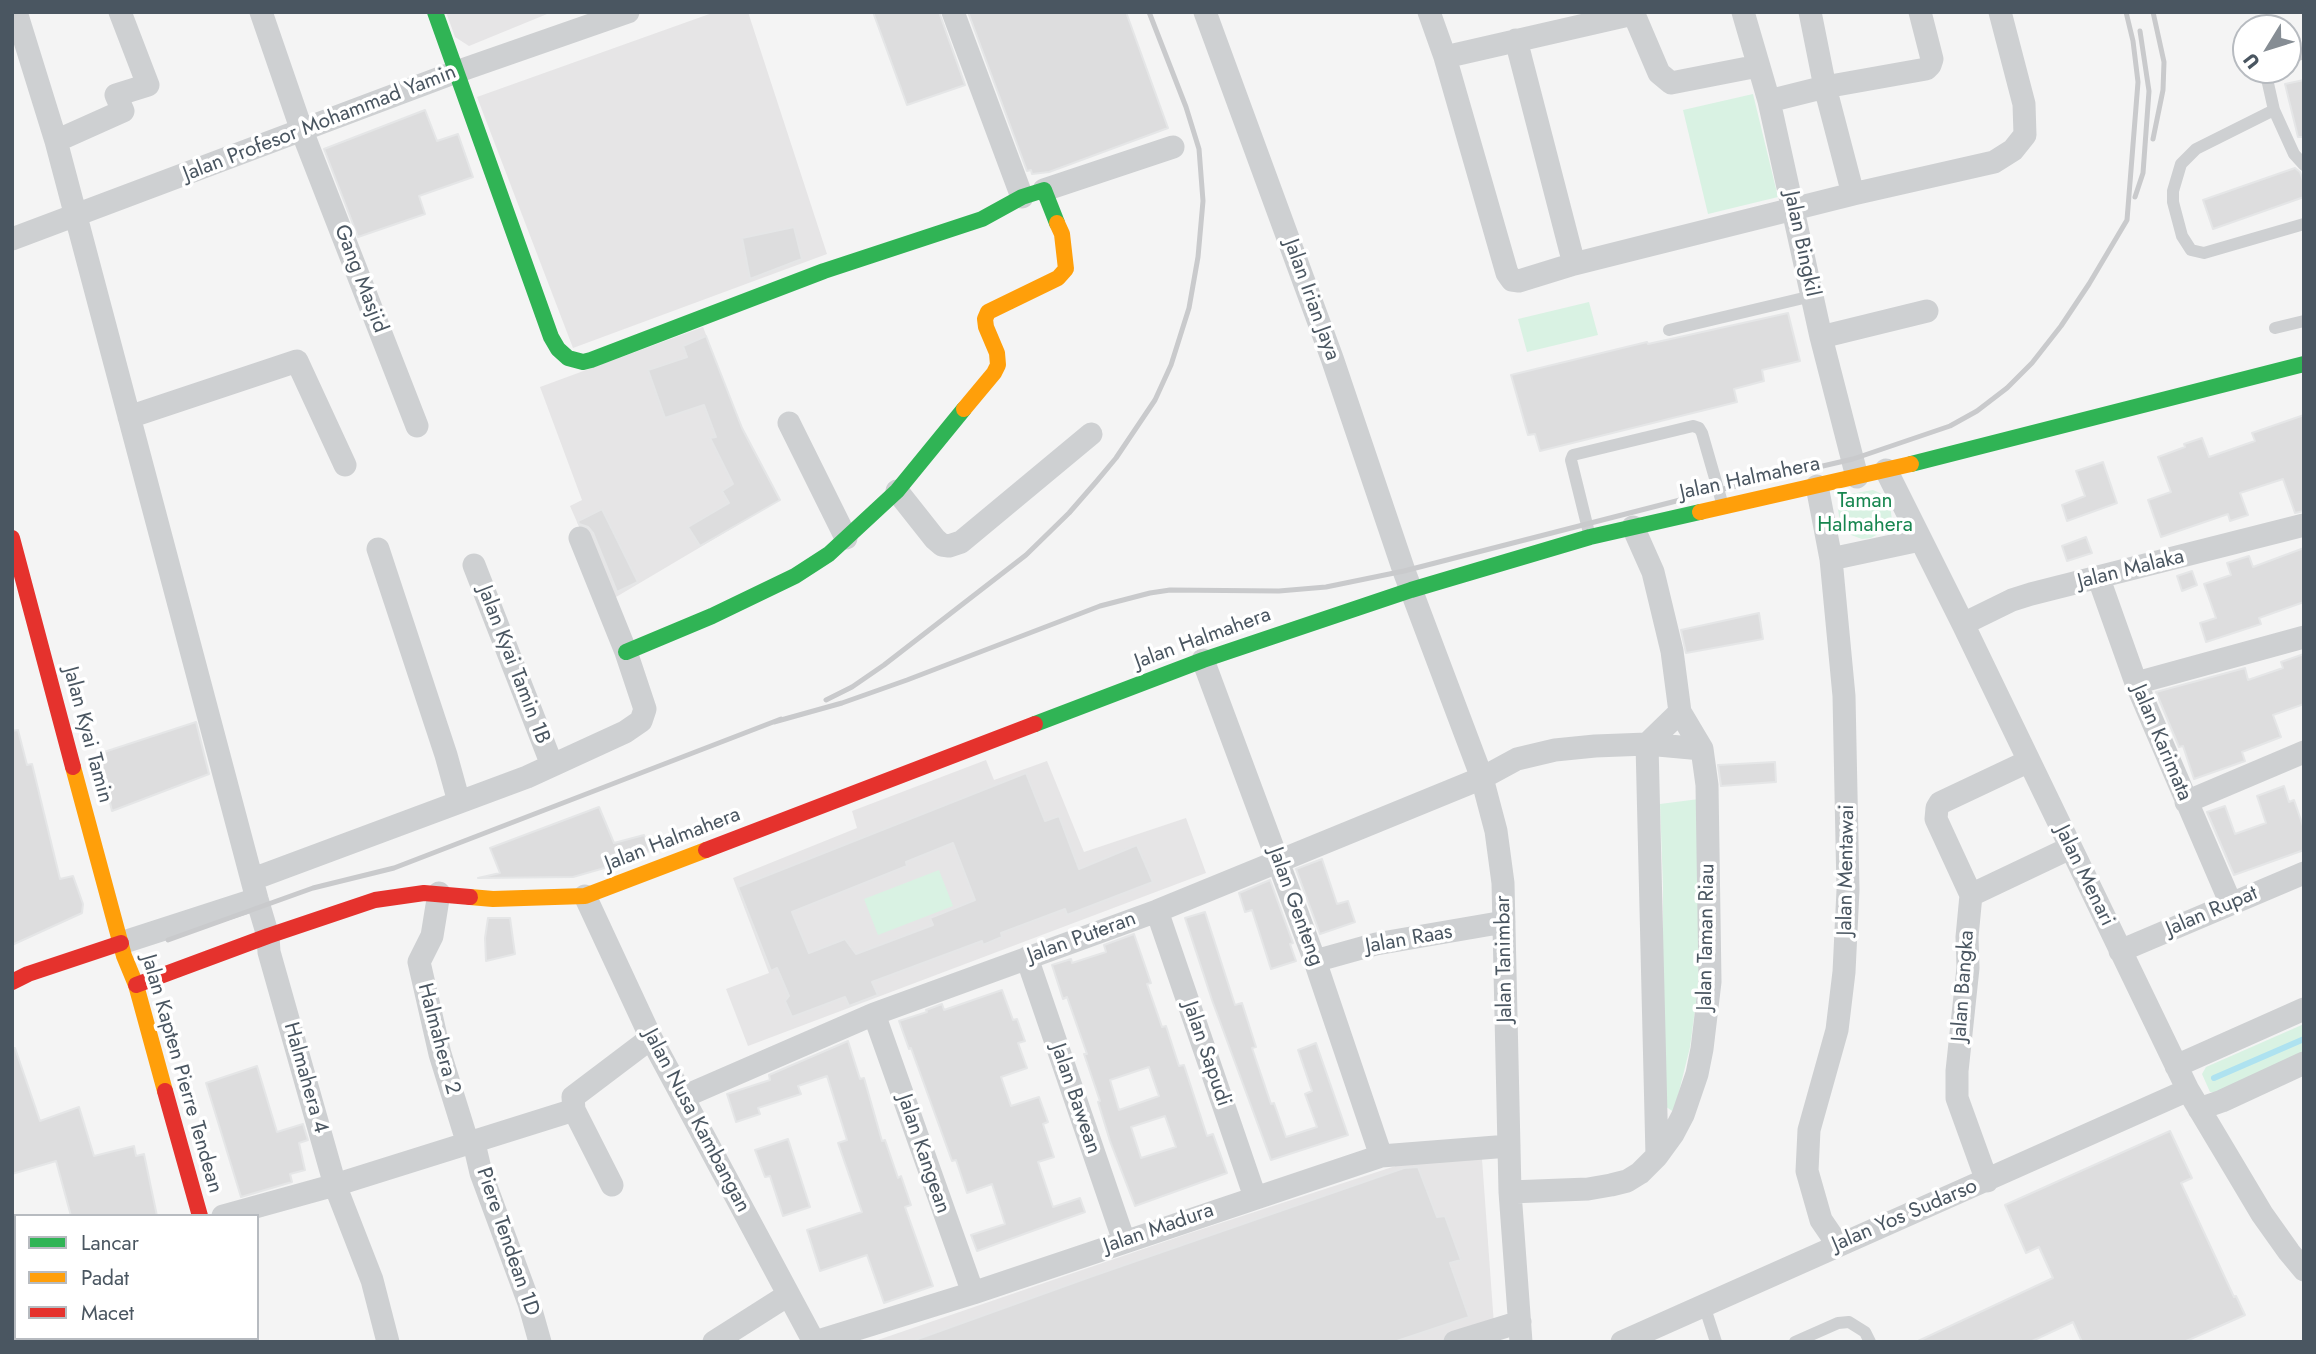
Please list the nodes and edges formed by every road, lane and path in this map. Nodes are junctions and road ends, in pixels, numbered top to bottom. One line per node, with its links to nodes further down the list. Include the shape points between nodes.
1 (16, 12): 23 (street, Halmahera 4)
2 (120, 12): 23 (street, via 148,85 116,95 123,111)
3 (261, 12): 22 (street, Gang Masjid)
4 (435, 12): 17 (street)
5 (953, 12): 28 (street)
6 (1205, 12): 62 (street, Jalan Irian Jaya)
7 (1429, 12): 15 (street)
8 (1743, 12): 16 (street, Jalan Bingkil)
9 (1810, 12): 19 (street)
10 (1920, 12): 19 (street, via 1932,59 1926,69)
11 (2000, 12): 27 (street, via 2024,104 2025,135 2013,150 1994,162)
12 (623, 13): 17 (street, Jalan Profesor Mohammad Yamin)
13 (1633, 13): 14 (street); 16 (street, via 1658,73 1671,83)
14 (1516, 40): 15 (street); 33 (street)
15 (1445, 57): 33 (street, via 1509,277 1519,281)
16 (1758, 66): 20 (street, Jalan Bingkil)
17 (456, 72): 22 (street, Jalan Profesor Mohammad Yamin); 28 (street, via 551,337 562,354 577,361 591,360 824,271 982,219)
18 (2268, 84): 21 (lane)
19 (1825, 87): 20 (street); 27 (street)
20 (1769, 100): 29 (street, Jalan Bingkil)
21 (2274, 110): 25 (lane, via 2294,154); 31 (lane, via 2196,149 2181,164 2173,202 2182,236 2191,250 2204,253)
22 (302, 131): 30 (street, Jalan Profesor Mohammad Yamin); 43 (street, Gang Masjid)
23 (56, 141): 30 (street, Halmahera 4)
24 (1173, 147): 26 (street)
25 (2304, 164)
26 (1044, 190): 28 (street); 49 (street, via 1062,234 1066,269 1058,278 988,313 986,327 997,353 994,373)
27 (1853, 194): 29 (street)
28 (1021, 197)
29 (1793, 209): 33 (street); 34 (street, Jalan Bingkil)
30 (76, 217): 32 (street, Jalan Profesor Mohammad Yamin); 41 (street, Halmahera 4)
31 (2304, 223)
32 (12, 239)
33 (1574, 264)
34 (1812, 296): 38 (lane); 39 (street, Jalan Bingkil)
35 (1927, 311): 39 (street)
36 (2304, 321): 37 (lane)
37 (2275, 328)
38 (1669, 330)
39 (1821, 337): 47 (street, Jalan Bingkil)
40 (2304, 364): 46 (street, Jalan Halmahera)
41 (129, 417): 45 (street, via 297,361); 80 (street, Halmahera 4)
42 (789, 423): 56 (street)
43 (417, 426)
44 (1091, 434): 49 (street, via 961,542 949,547 935,539)
45 (345, 465)
46 (1886, 470): 47 (street, Jalan Halmahera); 57 (street, Jalan Menari)
47 (1857, 477): 48 (street, Jalan Halmahera)
48 (1816, 486): 50 (street, Jalan Halmahera); 59 (street, Jalan Mentawai)
49 (897, 491): 56 (street)
50 (1723, 506): 52 (street, Jalan Halmahera); 53 (lane, via 1702,433 1693,426 1573,455)
51 (2304, 525): 61 (street, Jalan Malaka)
52 (1633, 527): 53 (street, Jalan Halmahera); 68 (street, Jalan Taman Riau, via 1653,572 1672,651)
53 (1590, 537): 62 (street, Jalan Halmahera)
54 (12, 538): 88 (street, Jalan Kyai Tamin)
55 (580, 538): 65 (street)
56 (846, 538): 65 (street, via 795,576)
57 (1920, 540): 59 (street); 63 (street, Jalan Menari)
58 (379, 549): 75 (street)
59 (1831, 559): 114 (street, Jalan Mentawai, via 1844,696 1847,934 1838,1030 1809,1130 1807,1171 1821,1220)
60 (474, 565): 73 (street, Jalan Kyai Tamin 1B)
61 (2099, 579): 63 (street, Jalan Malaka, via 2012,600); 67 (street, Jalan Karimata)
62 (1411, 590): 66 (street, Jalan Halmahera); 74 (street, Jalan Tanimbar)
63 (1963, 624): 72 (street, Jalan Menari)
64 (2304, 637): 67 (street)
65 (625, 652): 73 (street, via 645,709 640,722)
66 (1203, 660): 78 (street, Jalan Genteng); 83 (street, Jalan Halmahera)
67 (2136, 683): 76 (street, Jalan Karimata)
68 (1680, 712): 69 (street); 70 (street, Jalan Taman Riau)
69 (1647, 744): 70 (street); 74 (street, Jalan Puteran, via 1555,750 1517,759); 105 (street)
70 (1702, 750): 105 (street, Jalan Taman Riau, via 1707,785 1710,982 1697,1074 1683,1115)
71 (2304, 752): 76 (street)
72 (2029, 761): 77 (street, Jalan Menari); 82 (street, via 1937,808 1936,819)
73 (552, 765): 75 (street)
74 (1482, 778): 78 (street, Jalan Puteran); 86 (street, Jalan Tanimbar, via 1496,831)
75 (459, 802): 80 (street)
76 (2186, 802): 84 (street, Jalan Karimata)
77 (2070, 848): 82 (street); 89 (street, Jalan Menari)
78 (1278, 862): 85 (street, Jalan Puteran); 91 (street, Jalan Genteng)
79 (2304, 873): 84 (street, Jalan Rupat)
80 (255, 889): 87 (street, Halmahera 4); 88 (street)
81 (439, 893): 83 (street, Jalan Halmahera, via 493,899); 87 (street, Jalan Halmahera, via 375,900); 102 (street, Halmahera 2, via 432,936 419,962 440,1054)
82 (1971, 895): 106 (street, Jalan Bangka, via 1957,1098)
83 (585, 896): 96 (street, Jalan Nusa Kambangan)
84 (2231, 905): 89 (street, Jalan Rupat)
85 (1157, 911): 90 (street, Jalan Puteran); 110 (street, Jalan Sapudi)
86 (1504, 922): 91 (street, Jalan Raas, via 1376,944); 103 (street, Jalan Tanimbar)
87 (268, 936): 93 (street, Jalan Halmahera); 107 (street, Halmahera 4)
88 (121, 943): 92 (street); 93 (street, Jalan Kapten Pierre Tendean)
89 (2120, 951): 98 (street, Jalan Menari)
90 (1027, 958): 95 (street, Jalan Puteran); 113 (street, Jalan Bawean)
91 (1315, 961): 104 (street, Jalan Genteng)
92 (12, 982)
93 (136, 985): 111 (street, Jalan Kapten Pierre Tendean)
94 (2304, 1009): 98 (street)
95 (874, 1014): 99 (street, Jalan Puteran); 116 (street, Jalan Kangean)
96 (650, 1038): 99 (street, Jalan Nusa Kambangan); 101 (street, via 575,1094)
97 (2304, 1063): 100 (street, Jalan Yos Sudarso, via 2222,1101)
98 (2176, 1066): 100 (street, Jalan Menari)
99 (683, 1097): 117 (street, Jalan Nusa Kambangan)
100 (2194, 1099): 106 (street, Jalan Yos Sudarso); 115 (street, Jalan Menari, via 2262,1214)
101 (574, 1110): 102 (street); 108 (street)
102 (471, 1144): 107 (street); 121 (street, Piere Tendean 1D)
103 (1509, 1146): 104 (street, Jalan Madura); 109 (street, Jalan Tanimbar)
104 (1381, 1156): 110 (street, Jalan Madura)
105 (1657, 1156): 109 (street, Jalan Taman Riau, via 1627,1181 1588,1189)
106 (1987, 1181): 114 (street, Jalan Yos Sudarso)
107 (335, 1185): 112 (street); 120 (street, Halmahera 4, via 372,1280)
108 (612, 1185)
109 (1510, 1192): 119 (street, Jalan Tanimbar)
110 (1255, 1197): 113 (street, Jalan Madura)
111 (199, 1214)
112 (230, 1214)
113 (1124, 1241): 116 (street, Jalan Madura)
114 (1838, 1245): 118 (street, Jalan Yos Sudarso)
115 (2304, 1270)
116 (973, 1293): 123 (street, Jalan Madura)
117 (788, 1295): 122 (street); 123 (street, Jalan Nusa Kambangan)
118 (1704, 1305): 125 (street, Jalan Yos Sudarso); 126 (lane)
119 (1520, 1332): 124 (street)
120 (388, 1342)
121 (540, 1342)
122 (714, 1342)
123 (815, 1342)
124 (1455, 1342)
125 (1622, 1342)
126 (1716, 1342)
127 (1795, 1342): 128 (lane, via 1849,1322)
128 (1870, 1342)

